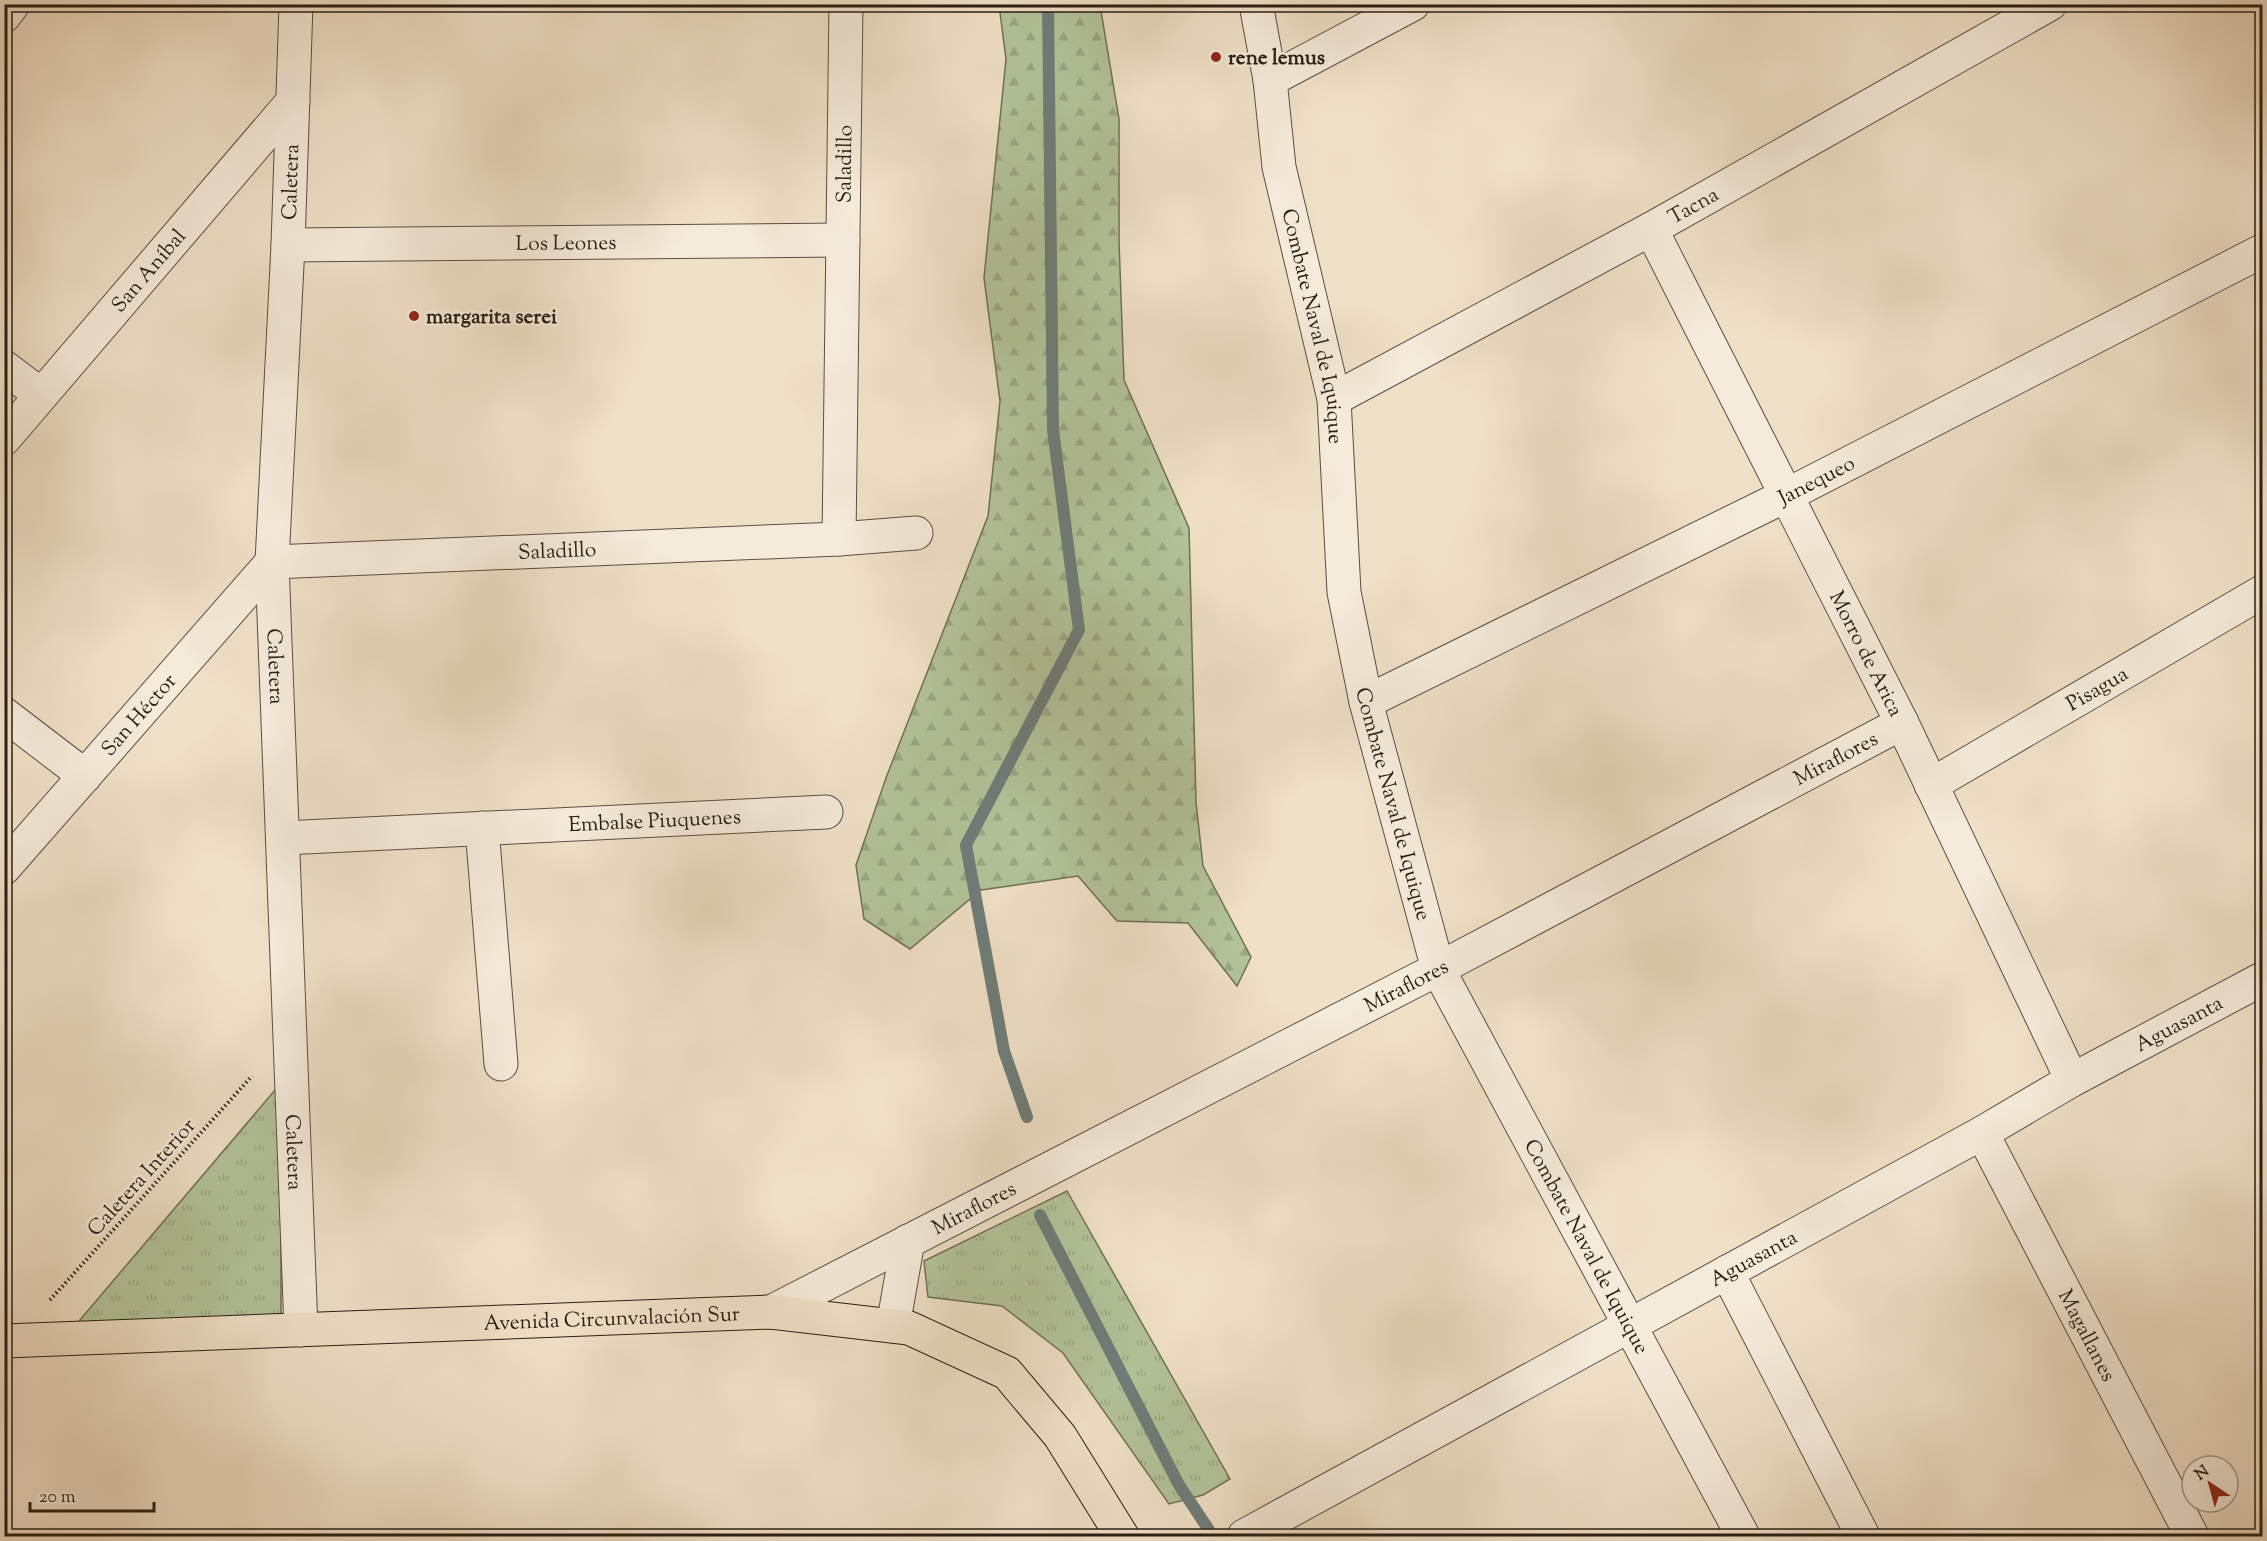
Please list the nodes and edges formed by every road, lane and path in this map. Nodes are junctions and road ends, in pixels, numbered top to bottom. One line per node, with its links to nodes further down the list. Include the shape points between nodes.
1 (14, 4): 7 (street)
2 (296, 4): 9 (street, Caletera)
3 (846, 4): 11 (street, Saladillo)
4 (1257, 4): 8 (street, Combate Naval de Iquique)
5 (1413, 4): 8 (street)
6 (2050, 4): 10 (street, Tacna)
7 (4, 16)
8 (1270, 80): 16 (street, Combate Naval de Iquique, via 1279,167)
9 (293, 101): 12 (street, Caletera); 15 (street, San Aníbal)
10 (1651, 229): 16 (street, Tacna); 18 (street, Morro de Arica)
11 (843, 240): 12 (street, Los Leones); 20 (street, Saladillo)
12 (288, 245): 21 (street, Caletera)
13 (2262, 251): 18 (street, Janequeo)
14 (4, 367): 15 (street)
15 (41, 395): 17 (street, San Aníbal)
16 (1334, 399): 23 (street, Combate Naval de Iquique, via 1344,592)
17 (4, 439)
18 (1785, 496): 23 (street, Janequeo); 25 (street, Morro de Arica)
19 (916, 533): 20 (street, Saladillo)
20 (839, 539): 21 (street, Saladillo)
21 (272, 562): 26 (street, San Héctor); 30 (street, Caletera)
22 (2262, 592): 27 (street, Pisagua)
23 (1366, 702): 32 (street, Combate Naval de Iquique)
24 (4, 714): 26 (street)
25 (1902, 723): 27 (street, Morro de Arica); 32 (street, Miraflores)
26 (85, 776): 31 (street, San Héctor)
27 (1931, 785): 36 (street, Morro de Arica)
28 (826, 813): 29 (street, Embalse Piuquenes)
29 (482, 828): 30 (street, Embalse Piuquenes); 35 (street)
30 (283, 838): 34 (street, Caletera)
31 (4, 868)
32 (1438, 969): 38 (street, Miraflores); 42 (street, Combate Naval de Iquique)
33 (2258, 991): 36 (street, Aguasanta)
34 (291, 1034): 43 (street, Caletera); 44 (path, Caletera Interior)
35 (501, 1064)
36 (2072, 1080): 37 (street, Aguasanta)
37 (1982, 1133): 39 (street, Aguasanta); 49 (street, Magallanes)
38 (908, 1241): 40 (street, Miraflores); 41 (street, Miraflores)
39 (1727, 1272): 42 (street, Aguasanta); 48 (street)
40 (771, 1312): 41 (main road, Avenida Circunvalación Sur); 43 (main road, Avenida Circunvalación Sur)
41 (893, 1326): 45 (main road, Avenida Circunvalación Sur, via 909,1328 1007,1374 1060,1436)
42 (1630, 1326): 46 (street, Aguasanta); 47 (street, Combate Naval de Iquique)
43 (302, 1330): 44 (main road, Avenida Circunvalación Sur)
44 (9, 1341)
45 (1122, 1536)
46 (1246, 1536)
47 (1743, 1536)
48 (1863, 1536)
49 (2192, 1536)

